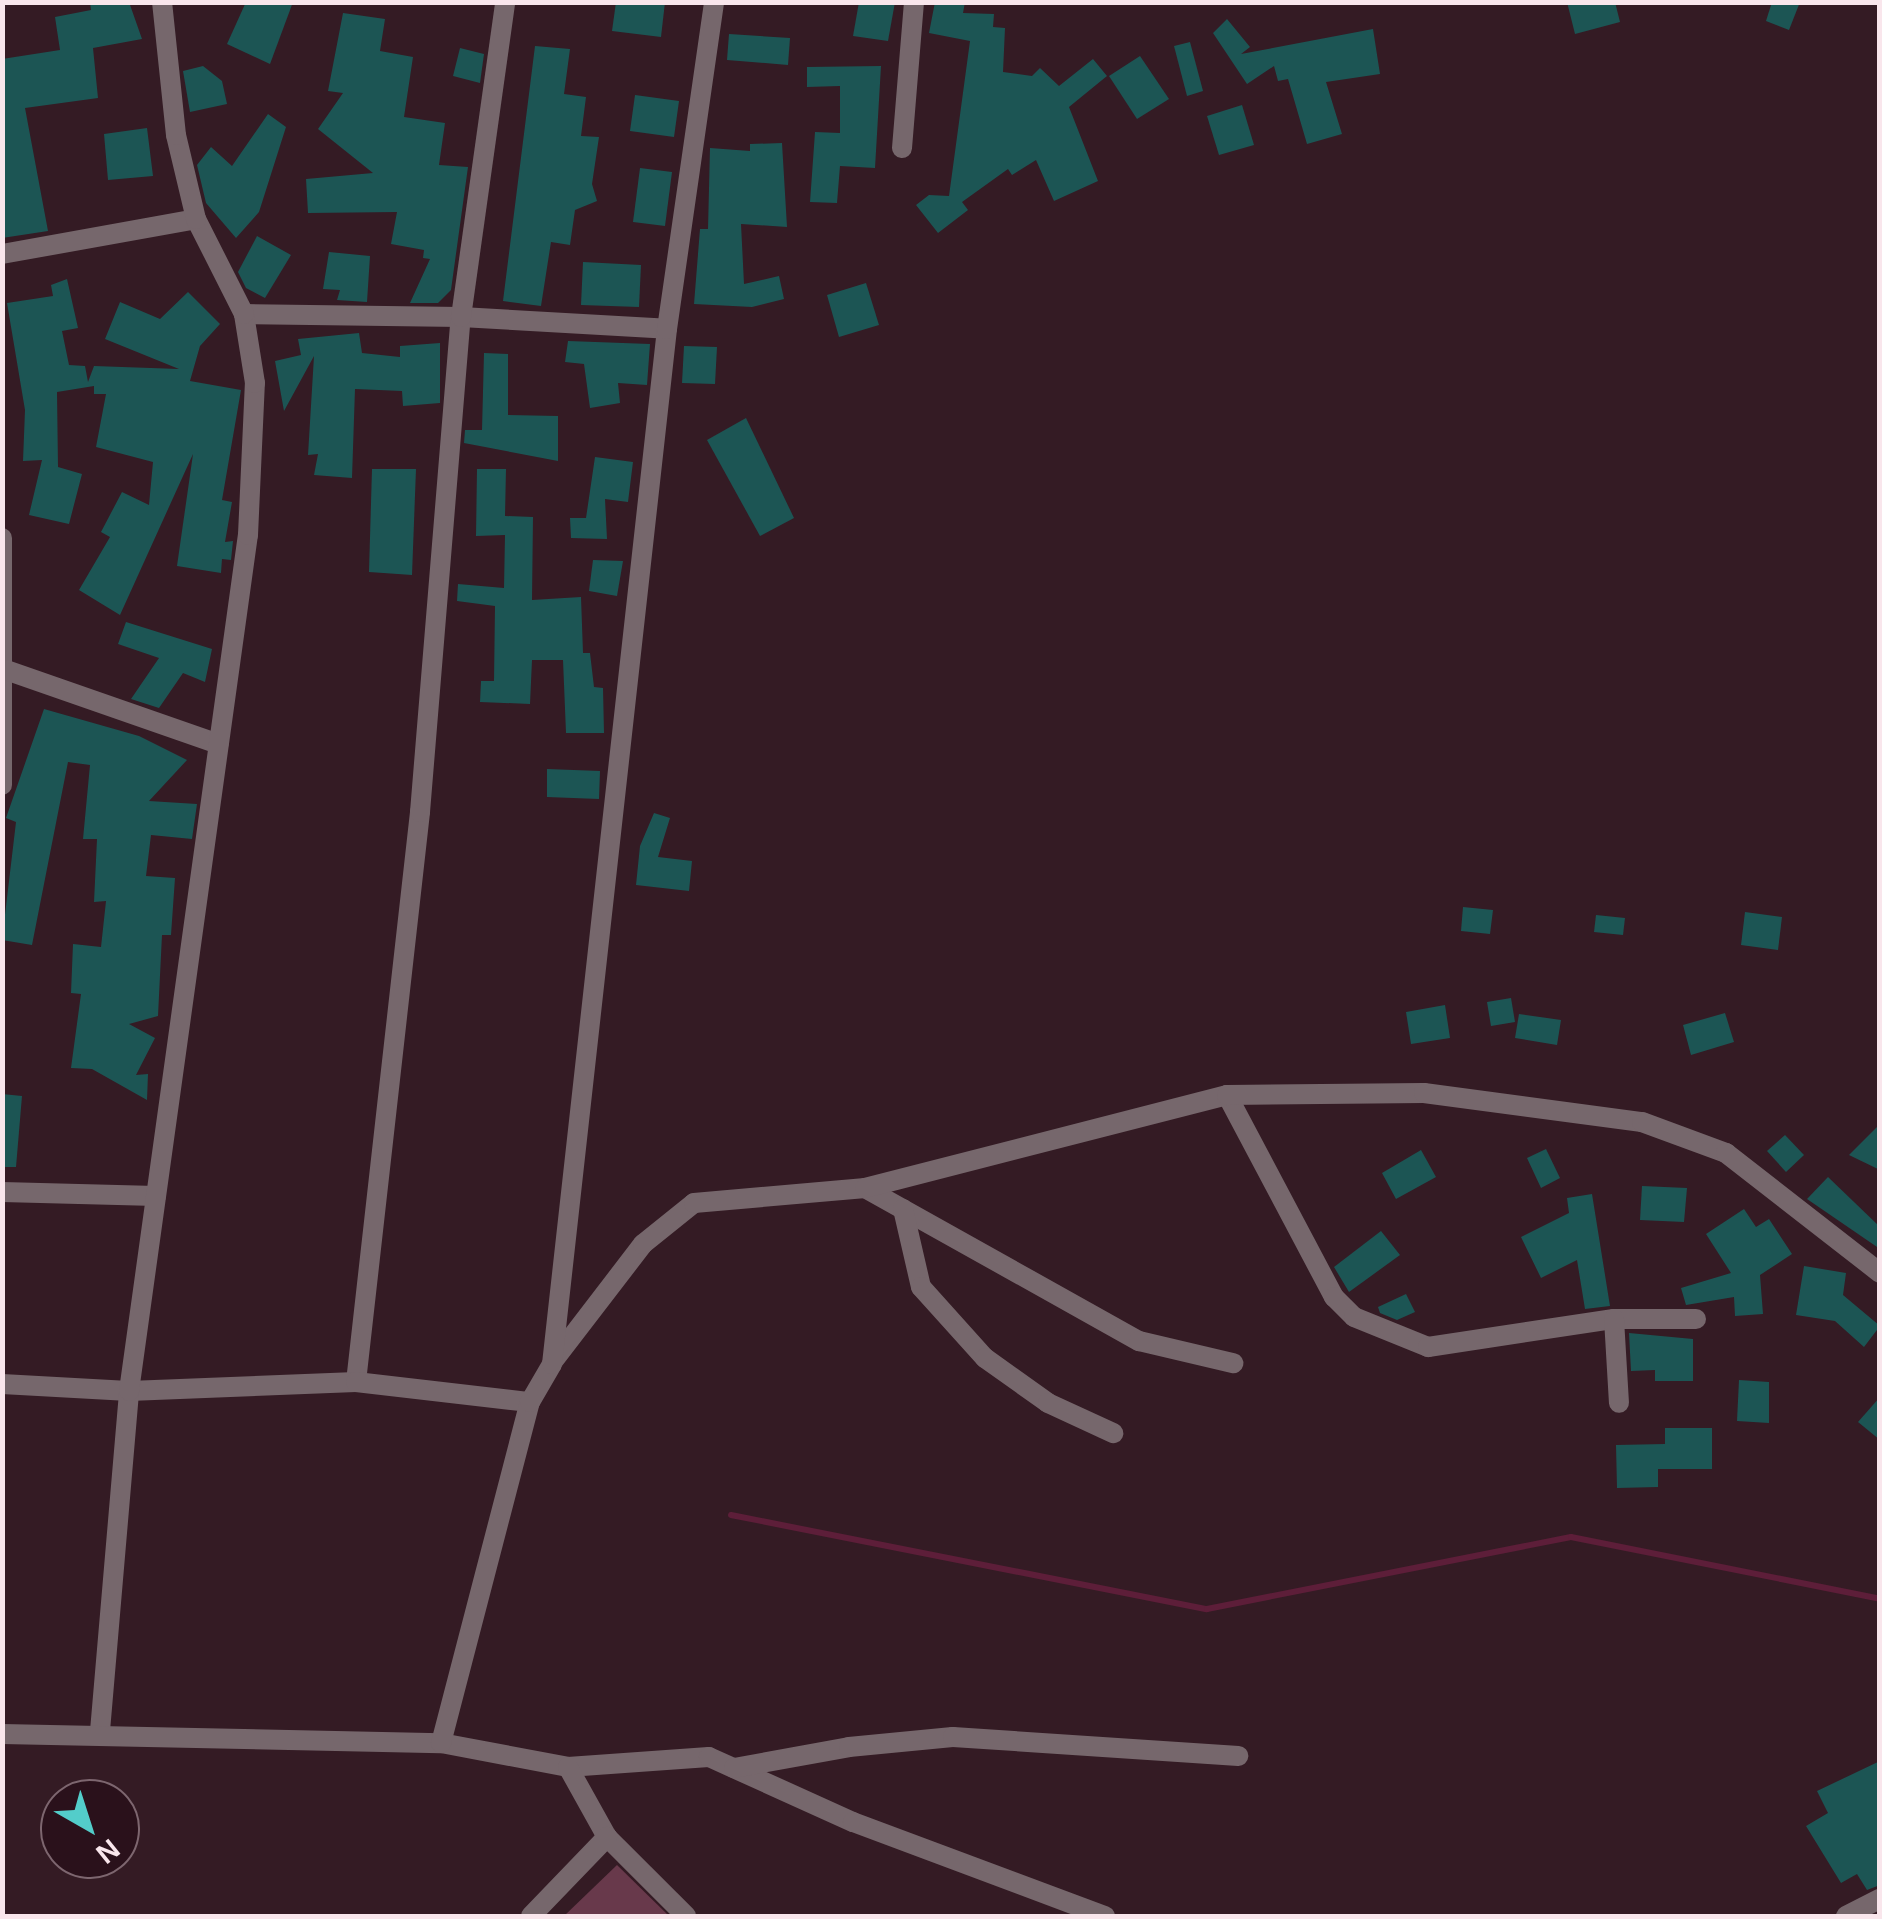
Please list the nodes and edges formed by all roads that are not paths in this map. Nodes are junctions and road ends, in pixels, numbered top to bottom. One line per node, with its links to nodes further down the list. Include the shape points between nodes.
1 (162, 2): 6 (street, via 176,135)
2 (505, 2): 9 (street)
3 (714, 2): 10 (street)
4 (914, 2): 5 (street)
5 (902, 148)
6 (196, 220): 7 (street); 8 (street)
7 (2, 254)
8 (244, 314): 9 (street); 14 (street, via 255,384 248,535)
9 (461, 316): 10 (street); 26 (street, via 420,812)
10 (667, 330): 25 (street)
11 (2, 538): 12 (street)
12 (4, 620): 13 (street)
13 (6, 670): 14 (street); 15 (street)
14 (218, 744): 19 (street)
15 (2, 785)
16 (1226, 1095): 17 (street); 21 (street, via 1424,1093 1642,1122 1726,1154); 22 (street, via 1334,1297 1354,1317 1428,1346)
17 (865, 1188): 20 (street); 25 (street, via 694,1203 643,1244)
18 (2, 1192): 19 (street)
19 (156, 1196): 28 (street)
20 (903, 1209): 24 (street, via 1139,1341); 31 (street, via 921,1287 985,1358 1048,1403)
21 (1880, 1273)
22 (1614, 1319): 23 (street); 30 (street)
23 (1696, 1319)
24 (1233, 1363)
25 (552, 1364): 29 (street)
26 (356, 1382): 28 (street); 29 (street)
27 (2, 1384): 28 (street)
28 (129, 1392): 32 (street)
29 (530, 1402): 34 (street)
30 (1620, 1403)
31 (1113, 1432)
32 (100, 1731): 33 (street); 34 (street)
33 (2, 1734)
34 (441, 1743): 36 (street)
35 (1238, 1756): 37 (street, via 953,1737 849,1746)
36 (568, 1767): 37 (street, via 709,1757); 38 (street)
37 (734, 1768): 42 (street, via 853,1822)
38 (607, 1836): 40 (street); 41 (street)
39 (1878, 1902): 43 (street)
40 (530, 1916)
41 (686, 1916)
42 (1105, 1916)
43 (1846, 1916)

